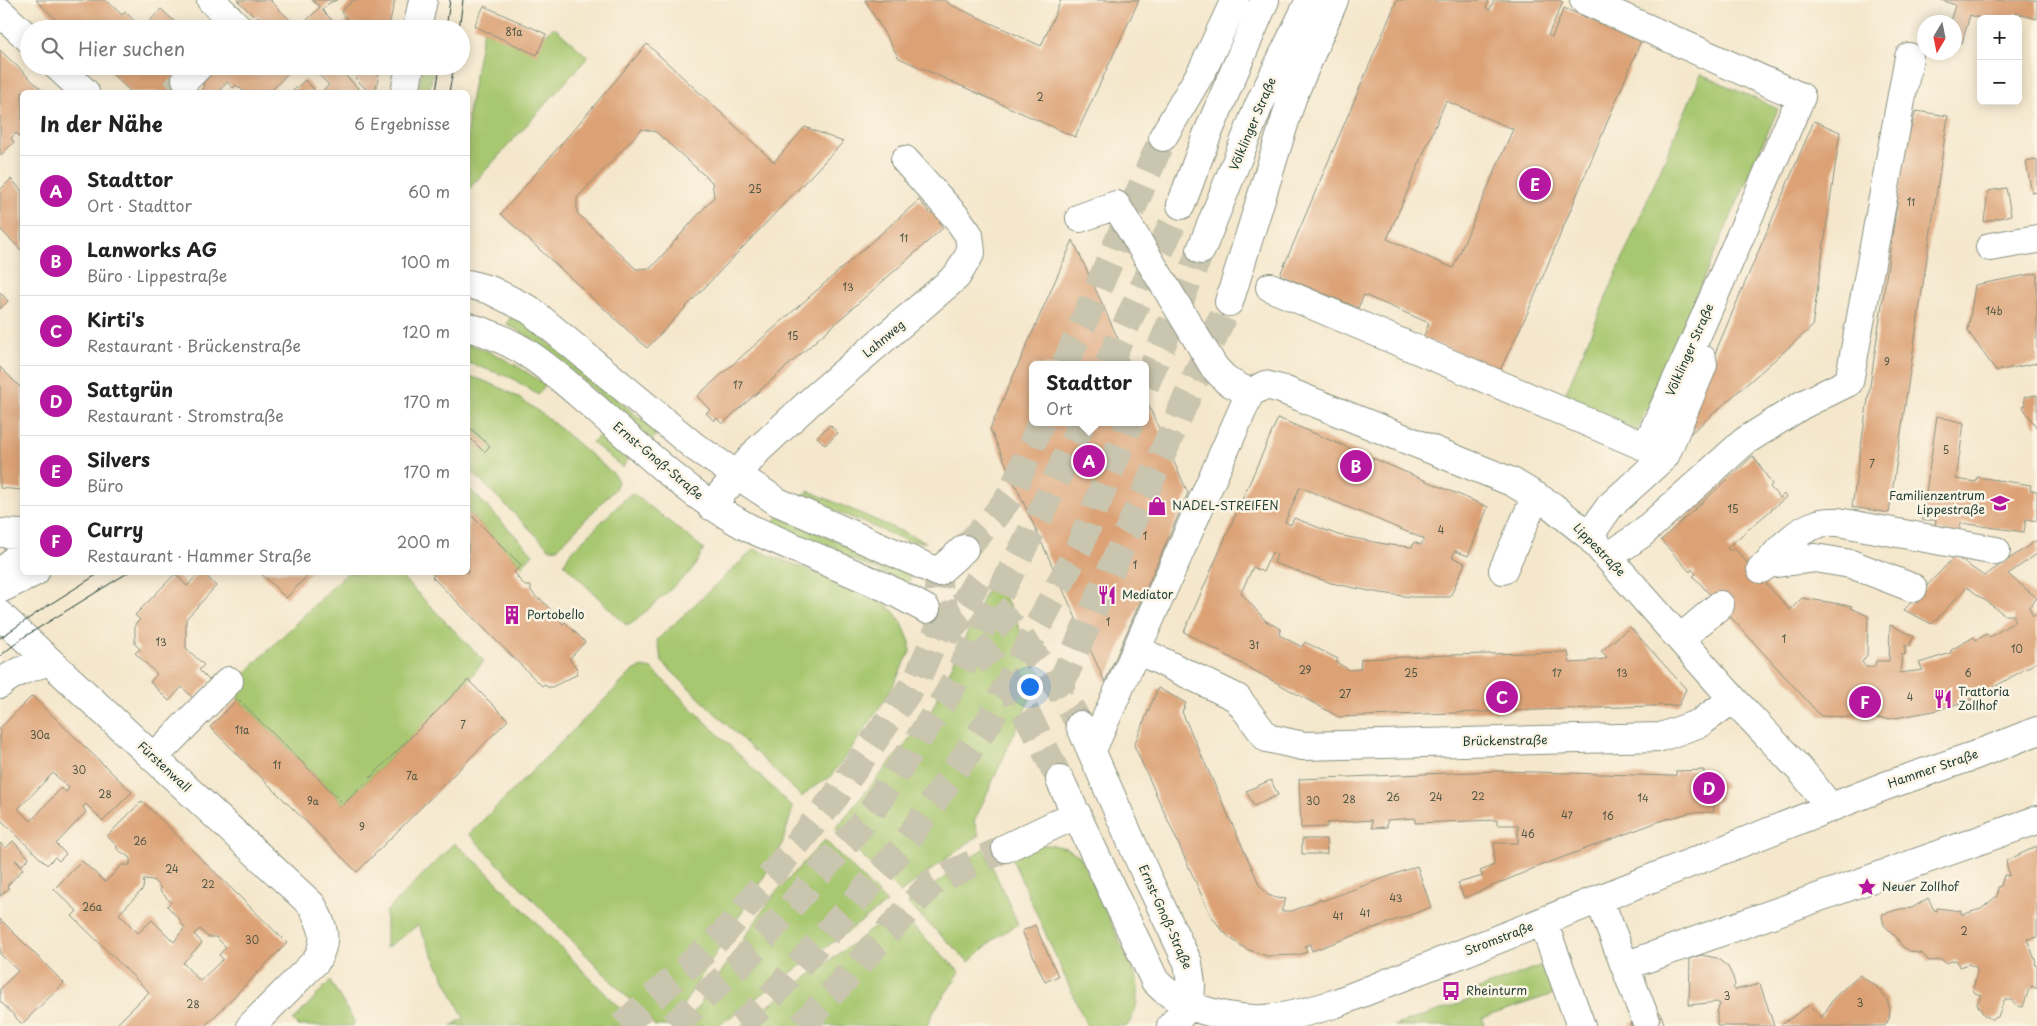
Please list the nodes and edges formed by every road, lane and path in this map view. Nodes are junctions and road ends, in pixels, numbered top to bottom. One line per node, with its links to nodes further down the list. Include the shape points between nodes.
1 (212, 0): 9 (main road)
2 (423, 0): 10 (main road)
3 (1236, 0): 17 (main road, via 1203,69)
4 (1265, 0): 19 (main road)
5 (1310, 0): 23 (main road, Völklinger Straße, via 1259,105)
6 (1334, 0): 27 (main road, via 1292,98)
7 (1584, 0): 29 (main road, Völklinger Straße, via 1801,98)
8 (0, 12): 11 (main road)
9 (231, 20)
10 (419, 20)
11 (20, 31)
12 (1909, 57): 40 (main road, via 1849,382 1802,405 1745,441 1640,535)
13 (66, 75): 15 (main road)
14 (408, 75): 16 (main road)
15 (82, 90)
16 (405, 90)
17 (1163, 137)
18 (905, 160): 31 (main road, Lahnweg, via 969,235 970,258 957,276 811,400 758,450)
19 (1181, 205)
20 (1080, 218): 30 (main road, Lippestraße, via 1116,205 1214,367 1226,381)
21 (2037, 239): 22 (main road)
22 (1990, 247)
23 (1201, 250)
24 (470, 285): 26 (main road)
25 (1270, 287): 29 (main road, Völklinger Straße, via 1646,447)
26 (500, 295): 28 (main road, Ernst-Gnoß-Straße); 31 (main road, via 530,310 695,447)
27 (1229, 302)
28 (476, 329): 33 (main road, Ernst-Gnoß-Straße, via 513,343 545,365 681,484)
29 (1697, 335): 36 (main road, via 1703,365 1665,456 1610,506)
30 (1258, 389): 32 (main road, Lippestraße, via 1281,389 1512,482); 50 (main road)
31 (738, 474): 33 (main road, Lahnweg); 37 (main road, via 778,502 938,572)
32 (1536, 496): 36 (main road, Lippestraße); 41 (main road)
33 (711, 506): 47 (main road, Ernst-Gnoß-Straße, via 749,528 885,587)
34 (0, 532): 35 (main road)
35 (20, 534)
36 (1589, 536): 40 (main road, Lippestraße)
37 (964, 549)
38 (1996, 551): 44 (main road, via 1838,522 1819,523 1778,550 1762,568 1815,558 1851,564)
39 (20, 553): 43 (main road)
40 (1608, 557): 49 (main road, Lippestraße)
41 (1503, 570)
42 (29, 575): 45 (main road)
43 (0, 576)
44 (1913, 588)
45 (0, 589)
46 (1720, 605): 49 (main road)
47 (926, 609)
48 (0, 615): 51 (main road, Fürstenwall)
49 (1681, 638): 54 (main road, Lippestraße)
50 (1138, 650): 54 (main road, Brückenstraße, via 1237,698 1267,738 1303,746 1661,737 1700,723); 57 (main road)
51 (49, 661): 53 (main road, via 24,669); 58 (main road, Fürstenwall)
52 (229, 682): 58 (main road)
53 (0, 684)
54 (1733, 699): 60 (main road, Lippestraße, via 1804,774)
55 (1080, 725): 57 (main road, Ernst-Gnoß-Straße)
56 (2037, 731): 60 (main road, Hammer Straße)
57 (1094, 755): 61 (main road, via 1091,787); 67 (main road, Ernst-Gnoß-Straße, via 1188,964)
58 (154, 757): 69 (main road, Fürstenwall, via 312,905 322,924 323,948 316,961)
59 (1060, 780): 61 (main road)
60 (1830, 807): 64 (main road, Stromstraße)
61 (1077, 814): 63 (main road); 67 (main road, via 1155,981 1166,993)
62 (2037, 820): 66 (main road)
63 (1006, 848)
64 (1599, 898): 65 (main road, Stromstraße); 66 (main road)
65 (1543, 922): 67 (main road, Stromstraße, via 1334,1004 1278,1021 1239,1024); 71 (main road)
66 (1625, 966): 68 (main road)
67 (1190, 1005): 70 (main road)
68 (1645, 1018)
69 (250, 1026)
70 (1171, 1026)
71 (1582, 1026)

